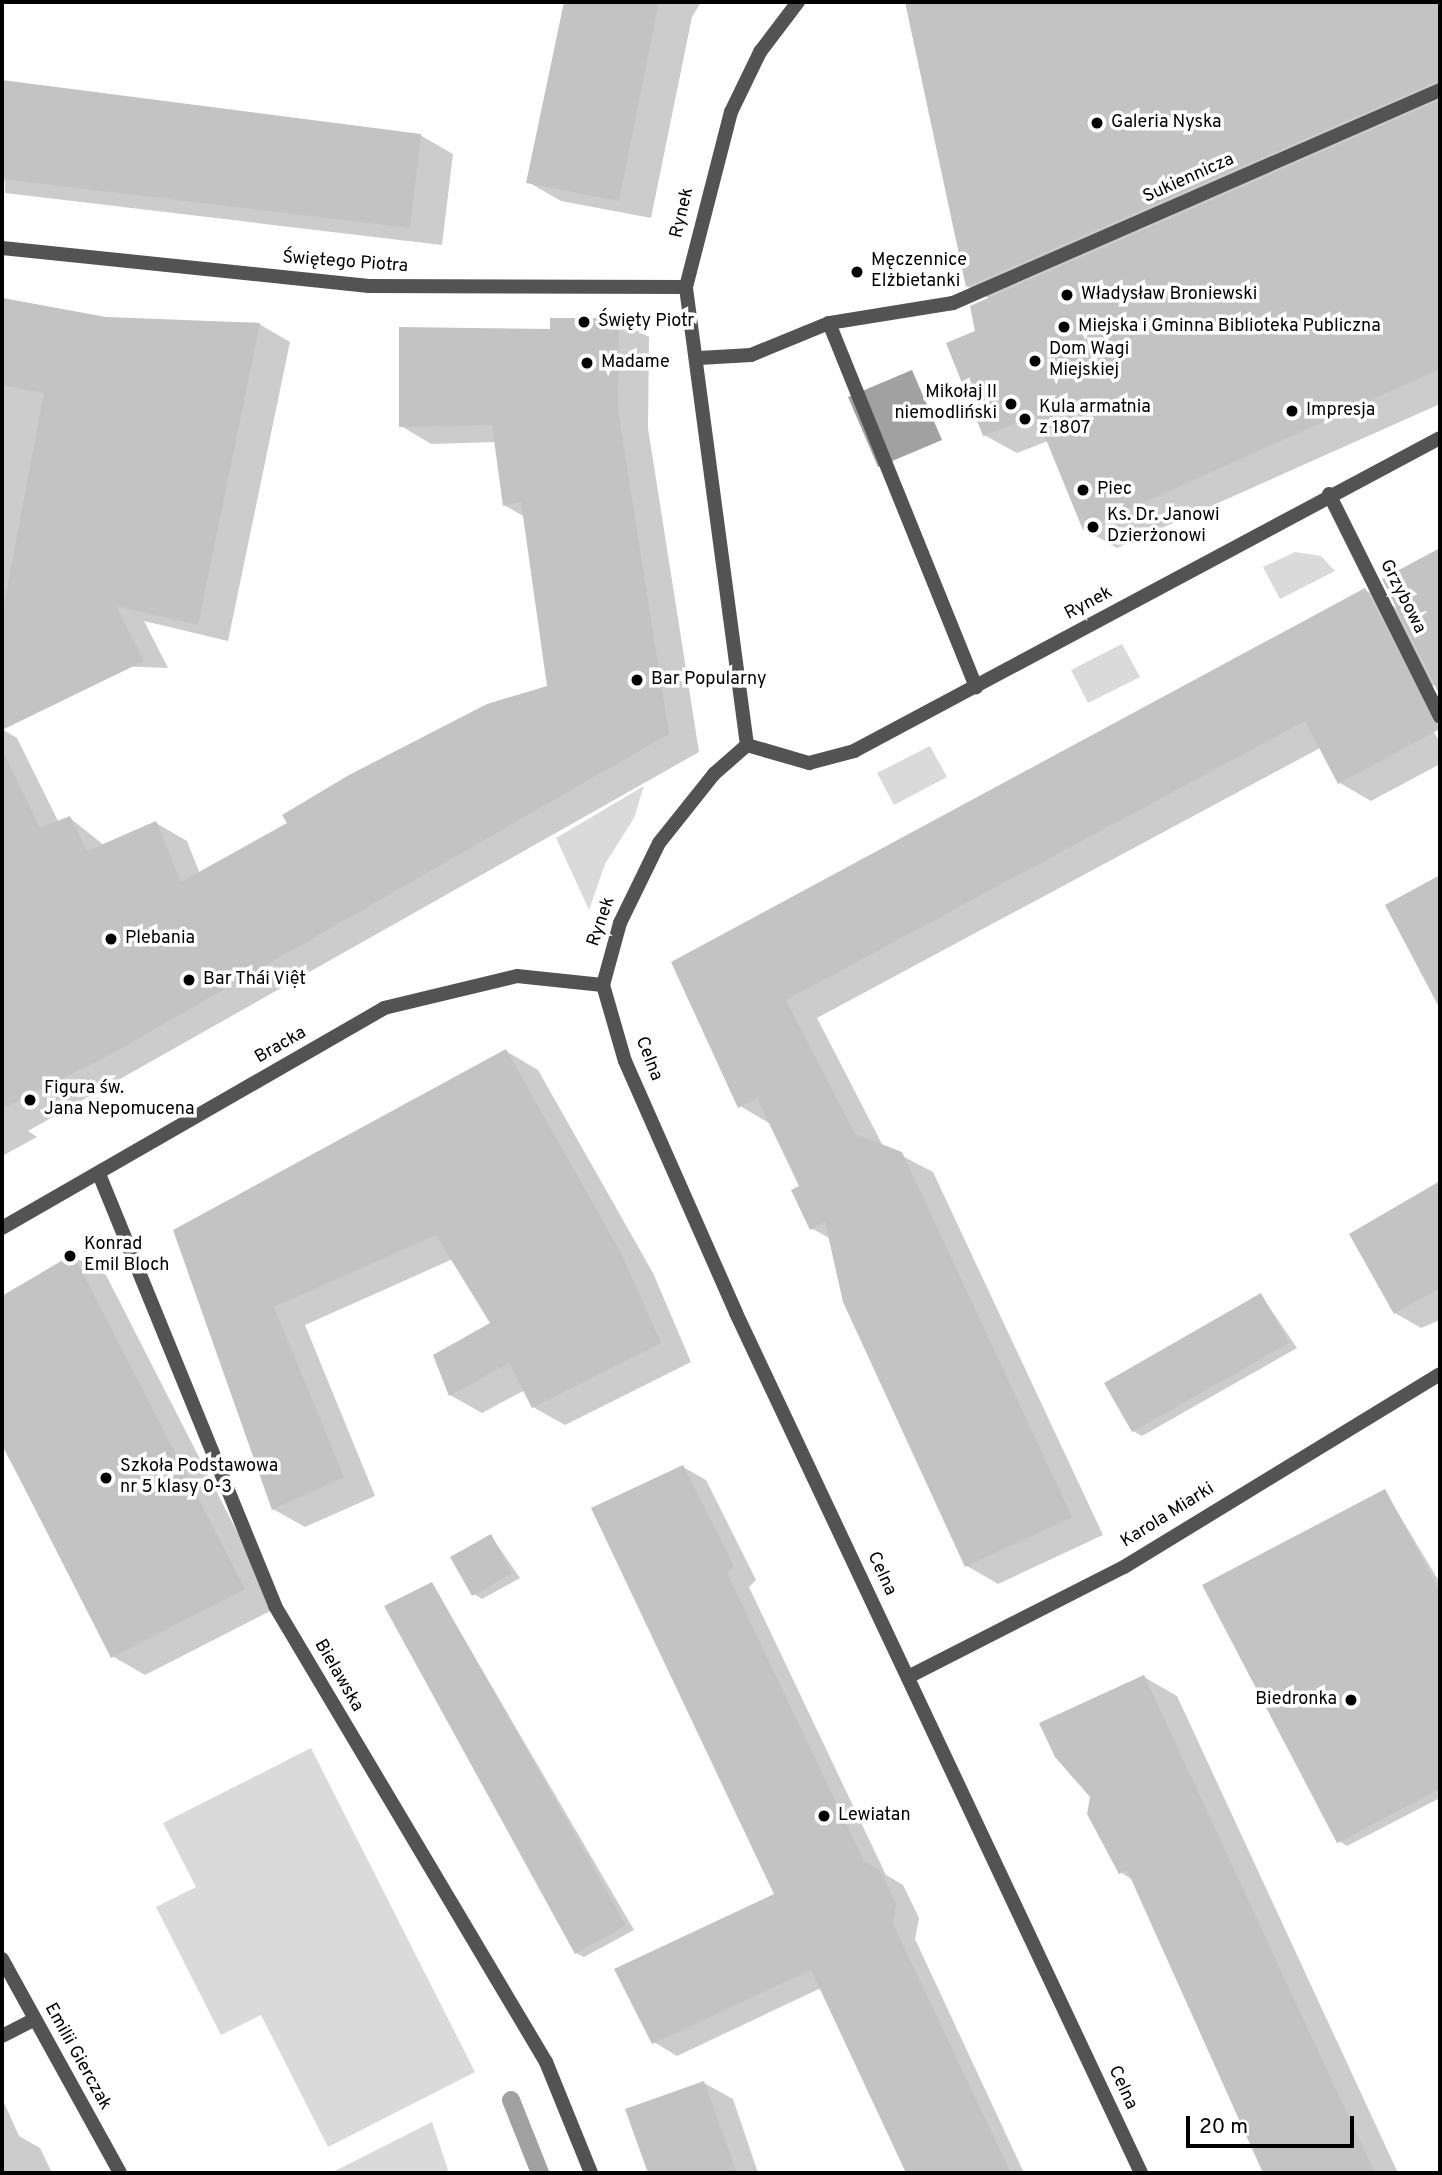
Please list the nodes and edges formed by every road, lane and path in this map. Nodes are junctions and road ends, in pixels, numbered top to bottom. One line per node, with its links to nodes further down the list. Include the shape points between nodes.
1 (798, 2): 4 (street, Rynek, via 760,52 731,112)
2 (1440, 90): 5 (street, Sukiennicza, via 953,303)
3 (2, 248): 4 (street, Świętego Piotra, via 369,286)
4 (687, 287): 6 (street, Rynek)
5 (829, 323): 6 (street, Sukiennicza, via 751,355); 9 (street)
6 (699, 358): 11 (street, Rynek)
7 (1440, 438): 8 (street, Rynek)
8 (1329, 494): 9 (street, Rynek); 10 (street, Grzybowa)
9 (976, 687): 11 (street, Rynek, via 854,751 809,764)
10 (1440, 717)
11 (747, 745): 12 (street, Rynek, via 714,774 659,843 620,923)
12 (603, 985): 13 (street, Bracka, via 517,976 384,1008); 16 (street, Celna, via 625,1061 725,1288)
13 (99, 1174): 14 (street, Bracka); 21 (street, Bielawska, via 275,1606 546,2062)
14 (2, 1228)
15 (1440, 1374): 16 (street, Karola Miarki, via 1124,1567)
16 (908, 1677): 22 (street, Celna)
17 (2, 1959): 18 (street, Emilii Gierczak)
18 (33, 2020): 19 (street); 20 (street, Emilii Gierczak)
19 (2, 2036)
20 (120, 2173)
21 (592, 2173)
22 (1141, 2173)

